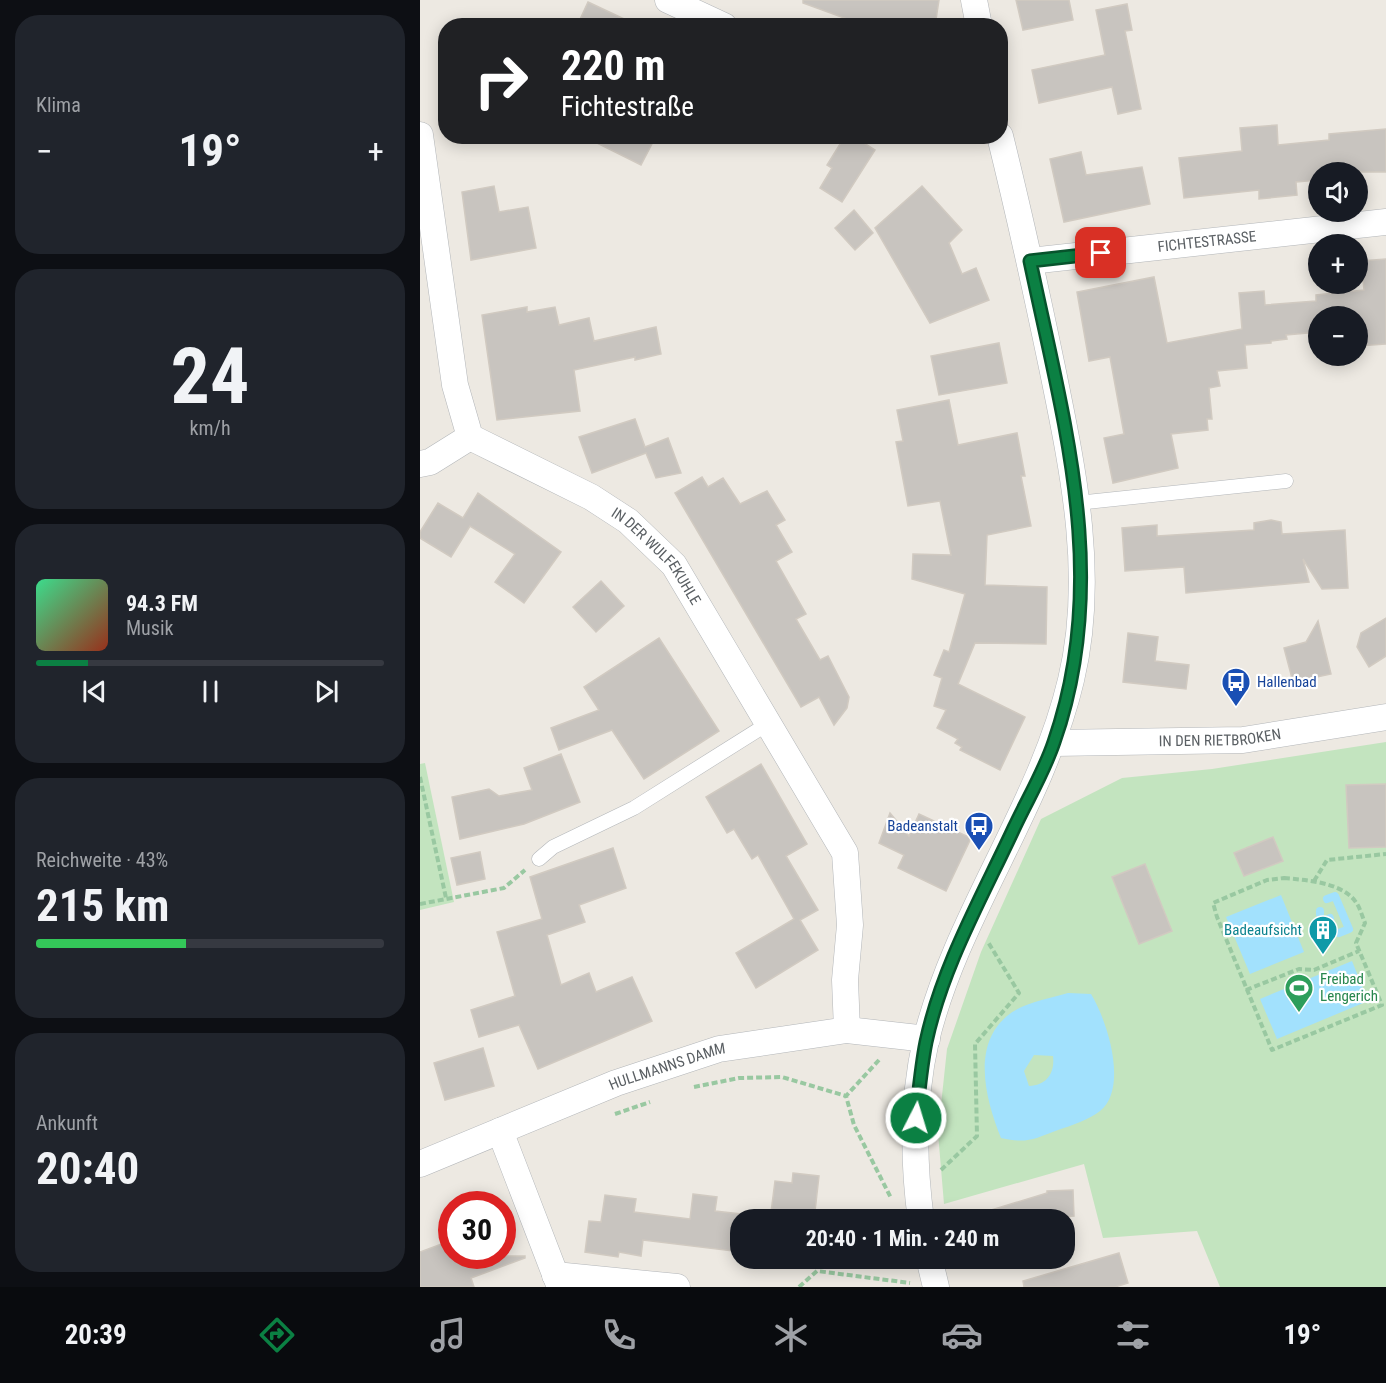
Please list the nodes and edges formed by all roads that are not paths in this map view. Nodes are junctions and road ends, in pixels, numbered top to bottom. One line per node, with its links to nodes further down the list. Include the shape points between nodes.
1 (668, 0): 3 (street)
2 (974, 0): 4 (street)
3 (707, 18)
4 (977, 18)
5 (420, 135): 9 (street, via 455,385)
6 (1002, 144): 8 (street)
7 (1386, 222): 8 (street, FICHTESTRASSE)
8 (1030, 261): 12 (street)
9 (470, 437): 10 (street); 14 (street, IN DER WULFEKUHLE, via 591,497 628,521 667,558)
10 (420, 464)
11 (1286, 481): 12 (lane)
12 (1077, 503): 15 (street, via 1082,572 1080,623 1072,677)
13 (1386, 717): 15 (street, IN DEN RIETBROKEN, via 1243,740)
14 (769, 723): 16 (lane, via 634,808 553,847); 17 (street, IN DER WULFEKUHLE, via 845,853 850,925 845,980)
15 (1054, 743): 18 (street, via 972,915)
16 (539, 859)
17 (847, 1030): 18 (street, HULLMANNS DAMM); 19 (street, HULLMANNS DAMM, via 719,1049 616,1083)
18 (927, 1039): 21 (street, via 916,1118)
19 (500, 1131): 20 (street, HULLMANNS DAMM); 22 (street)
20 (420, 1164)
21 (919, 1209)
22 (558, 1281): 23 (street)
23 (677, 1287)

